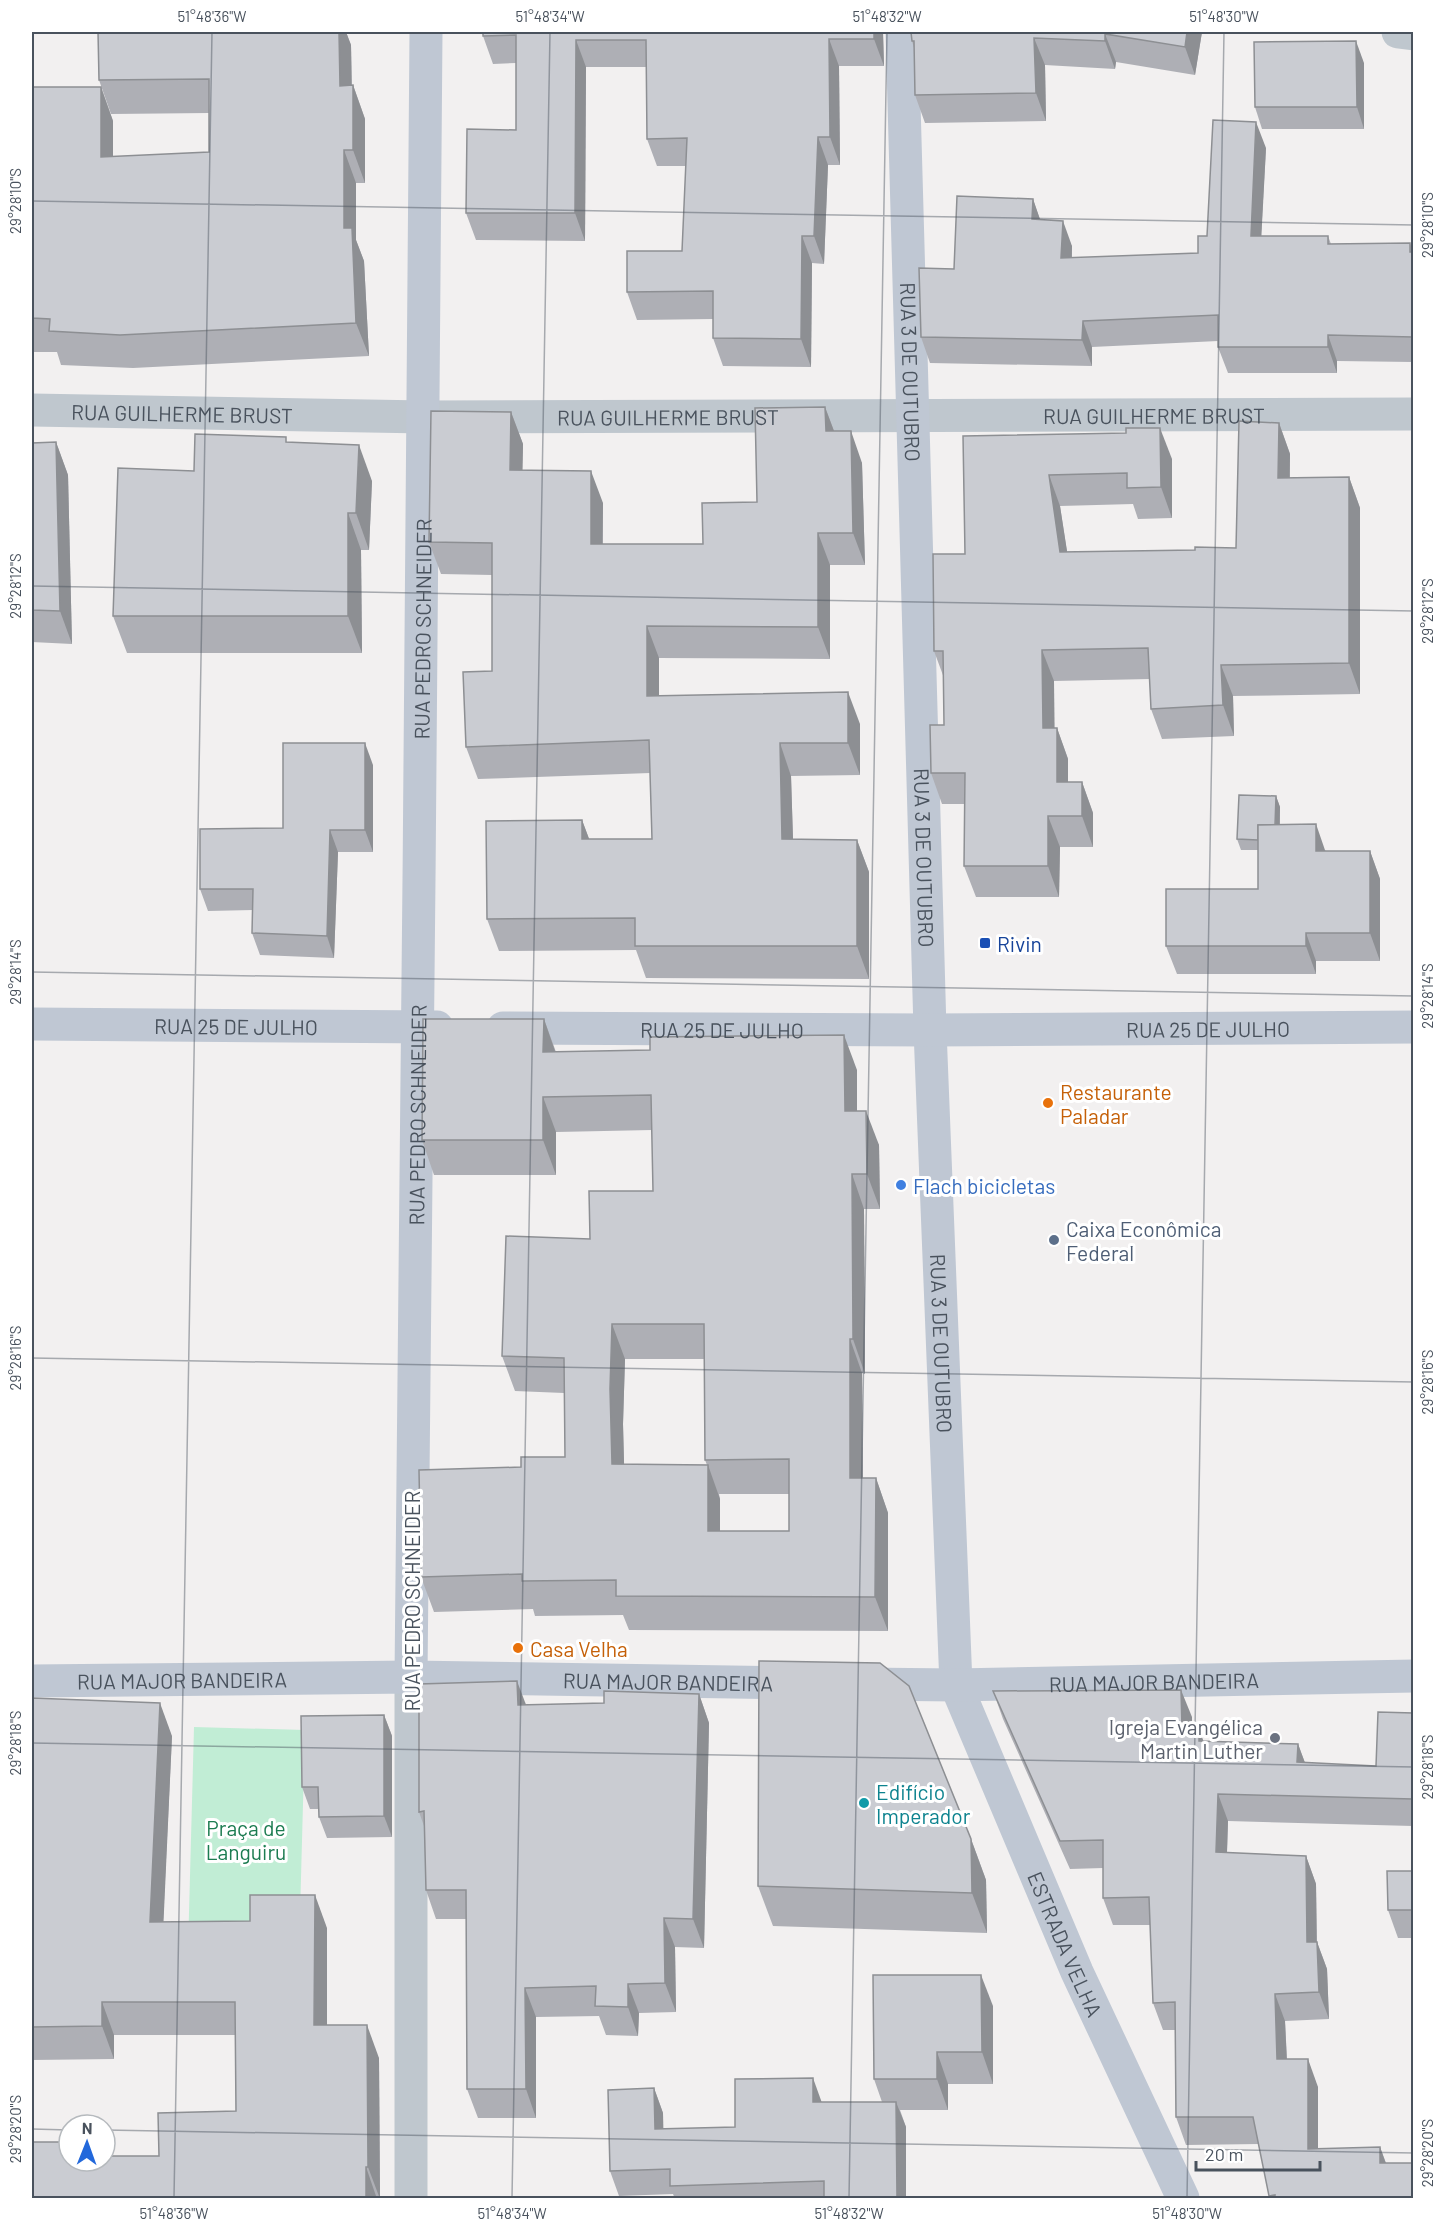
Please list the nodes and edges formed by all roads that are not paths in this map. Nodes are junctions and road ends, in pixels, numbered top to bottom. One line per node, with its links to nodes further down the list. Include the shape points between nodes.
1 (426, 32): 7 (main road, RUA PEDRO SCHNEIDER)
2 (902, 32): 8 (main road, RUA 3 DE OUTUBRO)
3 (1398, 32): 4 (street)
4 (1413, 33)
5 (32, 410): 7 (street, RUA GUILHERME BRUST)
6 (1413, 414): 8 (street, RUA GUILHERME BRUST)
7 (425, 417): 8 (street, RUA GUILHERME BRUST); 10 (main road, RUA PEDRO SCHNEIDER)
8 (914, 417): 12 (main road, RUA 3 DE OUTUBRO)
9 (32, 1023): 10 (main road, RUA 25 DE JULHO)
10 (416, 1027): 12 (main road, RUA 25 DE JULHO); 14 (main road, RUA PEDRO SCHNEIDER)
11 (1413, 1028): 12 (main road, RUA 25 DE JULHO)
12 (930, 1030): 16 (main road, RUA 3 DE OUTUBRO)
13 (1413, 1676): 16 (main road, RUA MAJOR BANDEIRA)
14 (411, 1677): 15 (main road, RUA MAJOR BANDEIRA); 16 (main road, RUA MAJOR BANDEIRA); 17 (street, RUA PEDRO SCHNEIDER)
15 (32, 1681)
16 (956, 1685): 18 (main road, ESTRADA VELHA, via 1077,1972)
17 (411, 2199)
18 (1183, 2199)

